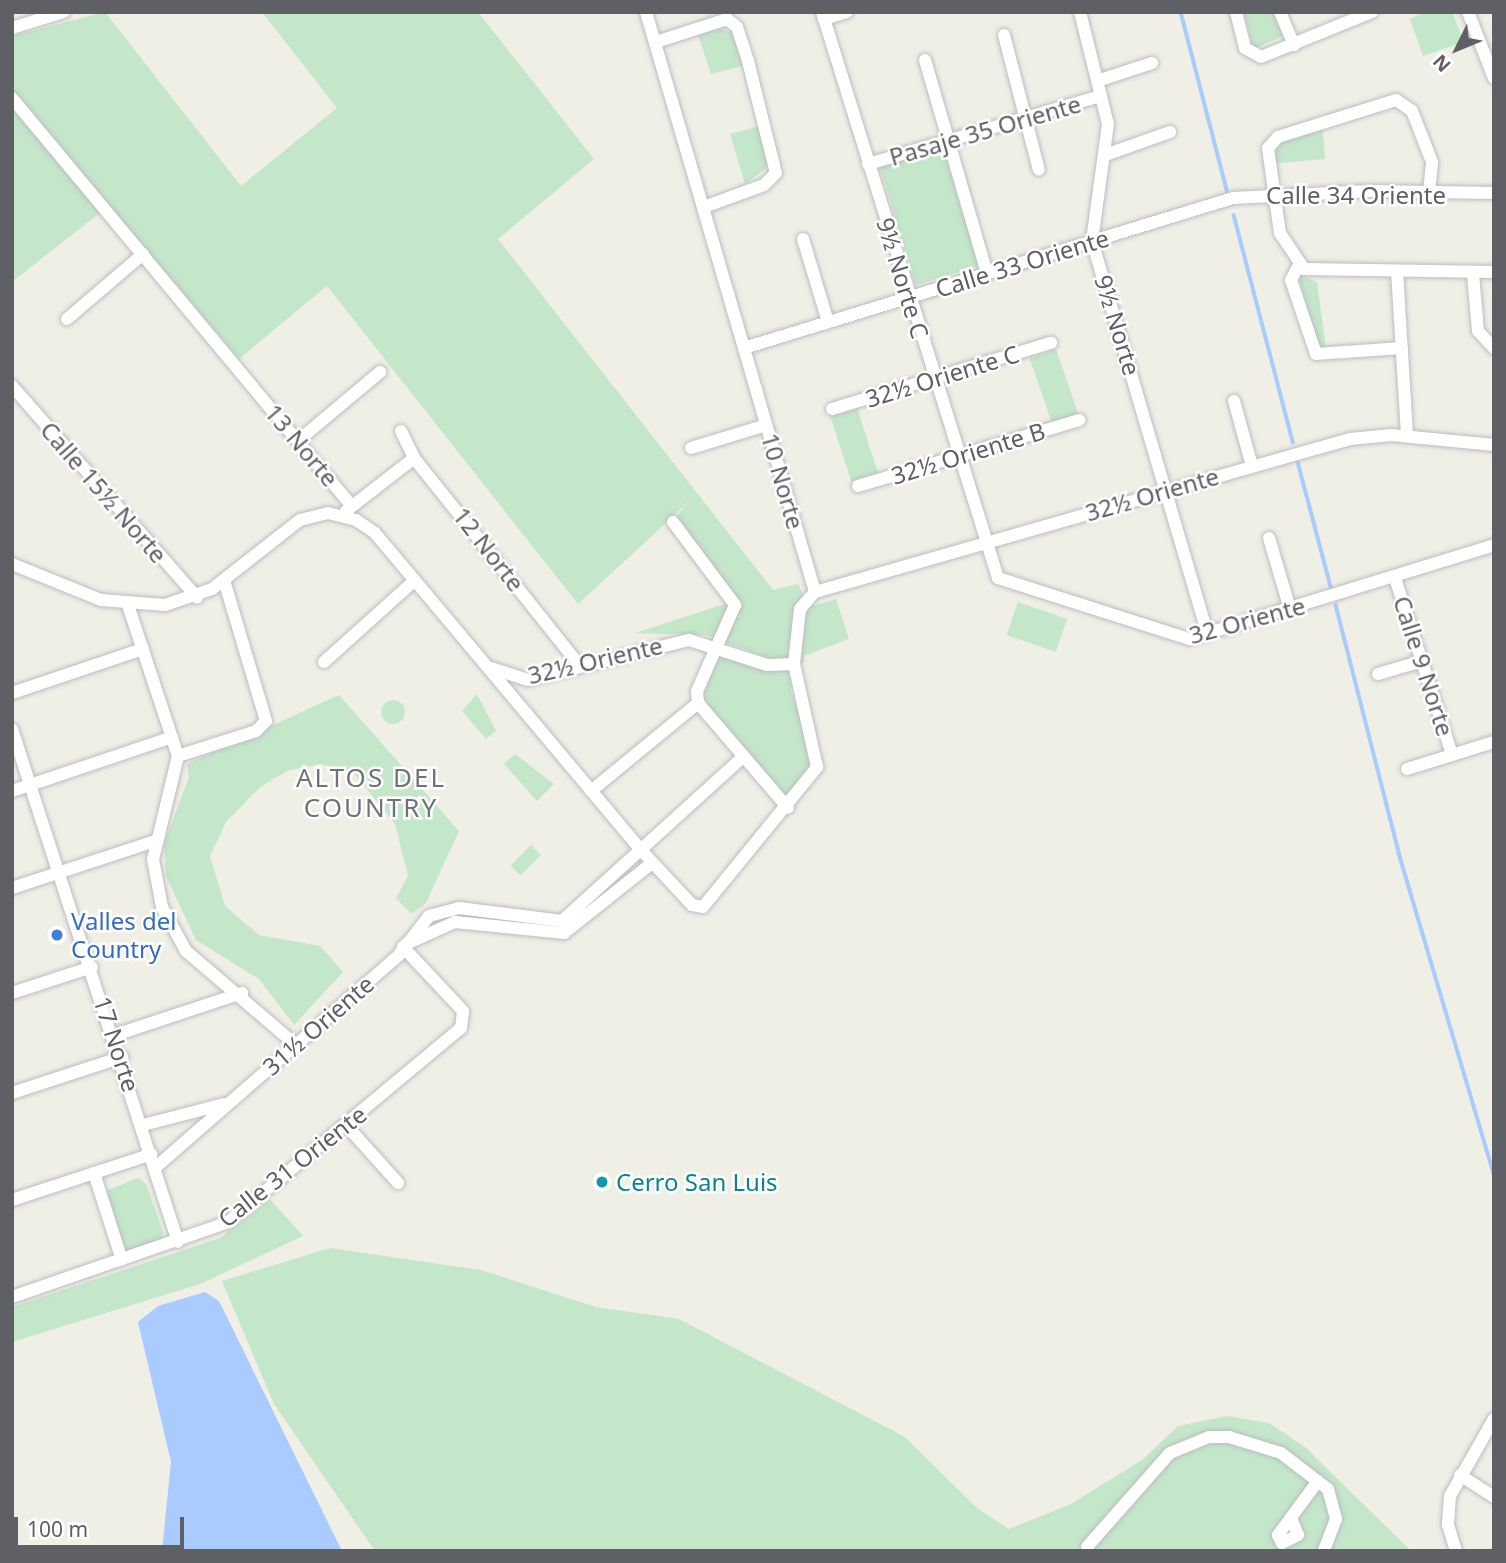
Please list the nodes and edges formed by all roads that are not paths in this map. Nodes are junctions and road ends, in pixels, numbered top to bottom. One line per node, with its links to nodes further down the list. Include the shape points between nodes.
1 (64, 12): 10 (street)
2 (646, 12): 12 (street, 10 Norte)
3 (847, 12): 9 (street)
4 (1080, 12): 17 (street, 9½ Norte)
5 (1236, 12): 13 (street, via 1251,56)
6 (1280, 12): 13 (street)
7 (1372, 12): 13 (street)
8 (1468, 12): 16 (street)
9 (823, 16): 24 (street, 9½ Norte C)
10 (12, 28)
11 (1004, 35): 20 (street)
12 (656, 42): 30 (street, 10 Norte); 30 (street, via 718,18 732,21 777,164 771,179)
13 (1294, 45)
14 (925, 60): 22 (street)
15 (1152, 63): 17 (street, Pasaje 35 Oriente)
16 (1494, 78)
17 (1097, 80): 18 (street, 9½ Norte)
18 (1101, 96): 20 (street, Pasaje 35 Oriente); 23 (street, 9½ Norte)
19 (12, 98): 33 (street, 13 Norte)
20 (1026, 118): 22 (street, Pasaje 35 Oriente); 25 (street)
21 (1170, 132): 23 (street)
22 (948, 141): 24 (street, Pasaje 35 Oriente); 37 (street)
23 (1108, 154): 32 (street, 9½ Norte)
24 (868, 164): 39 (street, 9½ Norte C)
25 (1040, 170)
26 (1429, 192): 27 (street, Calle 34 Oriente); 27 (street, via 1432,162 1412,111 1396,100 1272,142); 28 (street, Calle 34 Oriente)
27 (1273, 193): 29 (street, Calle 34 Oriente); 34 (street, via 1284,242)
28 (1494, 193)
29 (1219, 202): 32 (street, Calle 33 Oriente)
30 (704, 207): 44 (street, 10 Norte)
31 (803, 239): 41 (street)
32 (1092, 241): 37 (street, Calle 33 Oriente); 62 (street, 9½ Norte)
33 (143, 254): 40 (street); 55 (street, 13 Norte)
34 (1299, 265): 35 (street, via 1316,273); 45 (street, via 1292,286 1316,354)
35 (1396, 271): 38 (street); 45 (street)
36 (1494, 272): 38 (street)
37 (986, 274): 39 (street, Calle 33 Oriente)
38 (1473, 274): 43 (street, via 1477,327)
39 (909, 298): 41 (street, Calle 33 Oriente); 47 (street, 9½ Norte C)
40 (67, 319)
41 (828, 323): 44 (street, Calle 33 Oriente)
42 (1051, 343): 47 (street, 32½ Oriente C)
43 (1491, 347)
44 (744, 348): 52 (street, 10 Norte)
45 (1402, 348): 54 (street)
46 (380, 372): 55 (street)
47 (933, 378): 50 (street, 32½ Oriente C); 58 (street, 9½ Norte C)
48 (12, 386): 73 (street, Calle 15½ Norte)
49 (1234, 401): 60 (street)
50 (832, 409)
51 (1079, 420): 58 (street, 32½ Oriente B)
52 (766, 425): 57 (street); 72 (street, 10 Norte)
53 (401, 431): 59 (street, 12 Norte)
54 (1406, 436): 56 (street, 32½ Oriente); 60 (street, 32½ Oriente, via 1350,439)
55 (299, 440): 63 (street, 13 Norte)
56 (1494, 445)
57 (691, 448)
58 (957, 456): 61 (street, 32½ Oriente B); 66 (street, 9½ Norte C)
59 (414, 458): 63 (street); 83 (street, 12 Norte)
60 (1252, 466): 62 (street, 32½ Oriente)
61 (858, 486)
62 (1168, 489): 66 (street, 32½ Oriente); 76 (street, 9½ Norte)
63 (347, 510): 70 (street, via 316,514 293,524); 71 (street, 13 Norte, via 375,533)
64 (673, 522): 77 (street, via 734,605)
65 (1269, 538): 75 (street)
66 (984, 543): 72 (street, 32½ Oriente); 76 (street, 32 Oriente, via 995,575 1008,584 1178,639)
67 (1494, 545): 69 (street, 32 Oriente)
68 (12, 564): 74 (street, via 59,587)
69 (1395, 578): 75 (street, 32 Oriente); 80 (street, Calle 9 Norte)
70 (223, 580): 73 (street); 91 (street, via 266,710 264,724)
71 (415, 580): 79 (street, 13 Norte); 81 (street)
72 (815, 592): 82 (street, via 800,609)
73 (197, 597): 74 (street)
74 (128, 605): 78 (street)
75 (1290, 609): 76 (street, 32 Oriente)
76 (1208, 634)
77 (718, 647): 82 (street, 32½ Oriente, via 767,666); 83 (street, 32½ Oriente, via 663,642); 86 (street, via 696,691)
78 (142, 649): 85 (street); 88 (street)
79 (481, 659): 83 (street, 32½ Oriente, via 528,680); 96 (street, 13 Norte)
80 (1422, 661): 84 (street); 90 (street, Calle 9 Norte)
81 (324, 663)
82 (794, 664): 97 (street, via 819,756 813,777)
83 (580, 666)
84 (1378, 674)
85 (12, 693)
86 (698, 703): 92 (street); 96 (street)
87 (12, 729): 94 (street, 17 Norte)
88 (172, 737): 91 (street); 94 (street)
89 (1494, 742): 90 (street)
90 (1452, 755): 93 (street)
91 (178, 757): 98 (street)
92 (743, 757): 97 (street); 99 (street)
93 (1407, 769)
94 (30, 785): 95 (street); 101 (street, 17 Norte)
95 (12, 791)
96 (591, 791): 99 (street, 13 Norte)
97 (788, 808): 100 (street, 13 Norte, via 709,904 698,907)
98 (155, 841): 101 (street); 107 (street, via 153,870 170,927 196,960)
99 (639, 849): 100 (street, 13 Norte); 103 (street)
100 (652, 863): 103 (street, via 580,925)
101 (60, 873): 102 (street); 105 (street, 17 Norte)
102 (12, 888)
103 (559, 928): 104 (street, 31½ Oriente, via 451,908 429,916)
104 (404, 945): 109 (street, 31½ Oriente); 114 (street, Calle 31 Oriente, via 466,1020)
105 (92, 967): 106 (street); 108 (street, 17 Norte)
106 (12, 993)
107 (242, 993): 108 (street); 109 (street)
108 (115, 1035): 110 (street, 17 Norte)
109 (295, 1044): 112 (street, 31½ Oriente)
110 (122, 1057): 111 (street); 113 (street, 17 Norte)
111 (12, 1094)
112 (227, 1102): 113 (street, 31½ Oriente); 116 (street, 31½ Oriente)
113 (143, 1125): 115 (street, 17 Norte)
114 (346, 1125): 118 (street); 120 (street, Calle 31 Oriente, via 241,1213)
115 (152, 1154): 116 (street, 17 Norte); 117 (street)
116 (156, 1167): 120 (street, 17 Norte)
117 (94, 1173): 119 (street); 121 (street)
118 (398, 1183)
119 (12, 1200)
120 (178, 1242): 121 (street, Calle 31 Oriente)
121 (122, 1261): 122 (street, Calle 31 Oriente)
122 (12, 1297)
123 (1494, 1419): 124 (street)
124 (1460, 1475): 126 (street); 130 (street, via 1447,1511)
125 (1318, 1481): 127 (street); 128 (street, via 1256,1442 1209,1437 1170,1453); 129 (street, via 1337,1506)
126 (1494, 1497)
127 (1291, 1518)
128 (1087, 1547)
129 (1324, 1551)
130 (1456, 1551)

